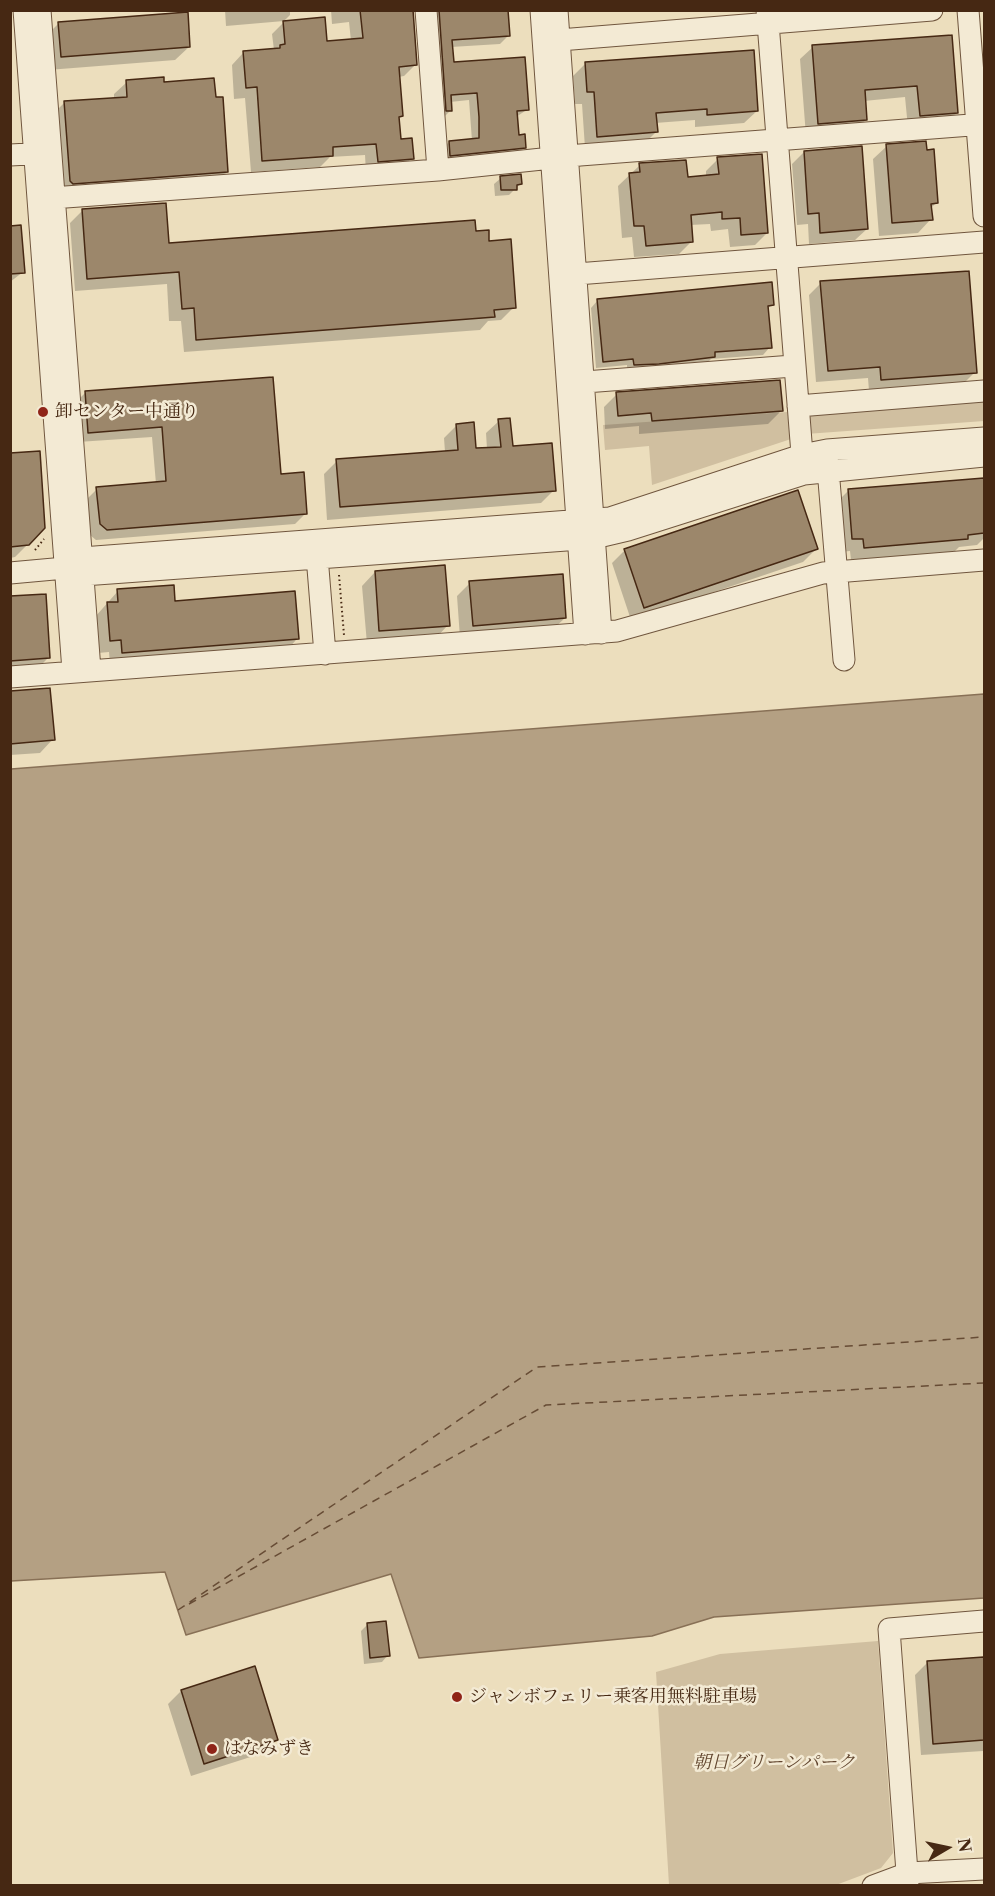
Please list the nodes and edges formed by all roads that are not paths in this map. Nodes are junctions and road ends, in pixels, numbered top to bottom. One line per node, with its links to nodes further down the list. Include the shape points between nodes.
1 (24, 10): 12 (street)
2 (40, 10): 12 (street)
3 (426, 10): 15 (street)
4 (541, 10): 9 (street)
5 (557, 10): 9 (street)
6 (932, 10): 8 (street)
7 (968, 10): 10 (street)
8 (767, 16): 9 (street); 11 (street)
9 (551, 40): 14 (street)
10 (981, 124): 11 (street); 17 (street)
11 (776, 140): 14 (street); 19 (street)
12 (43, 153): 13 (street); 16 (street)
13 (10, 155)
14 (560, 158): 15 (street); 20 (street)
15 (438, 170): 16 (street)
16 (46, 199): 32 (street)
17 (984, 216)
18 (984, 242): 19 (street)
19 (785, 258): 20 (street); 21 (street)
20 (568, 275): 22 (street)
21 (793, 366): 22 (street); 24 (street)
22 (577, 383): 29 (street)
23 (984, 391): 24 (street)
24 (798, 406): 28 (street)
25 (984, 438): 27 (street)
26 (984, 456): 27 (street)
27 (828, 460): 28 (street); 33 (street)
28 (803, 464): 29 (street, via 628,530)
29 (586, 529): 30 (street); 35 (street)
30 (316, 550): 32 (street); 36 (street)
31 (984, 560): 33 (street)
32 (77, 567): 34 (street); 38 (street)
33 (837, 572): 35 (street, via 617,631); 37 (street)
34 (10, 573)
35 (593, 633): 36 (street)
36 (325, 654): 38 (street)
37 (844, 660)
38 (82, 671): 39 (street)
39 (10, 676)
40 (984, 1621): 42 (street, via 890,1629)
41 (984, 1869): 42 (street)
42 (908, 1879): 43 (street)
43 (873, 1886)

